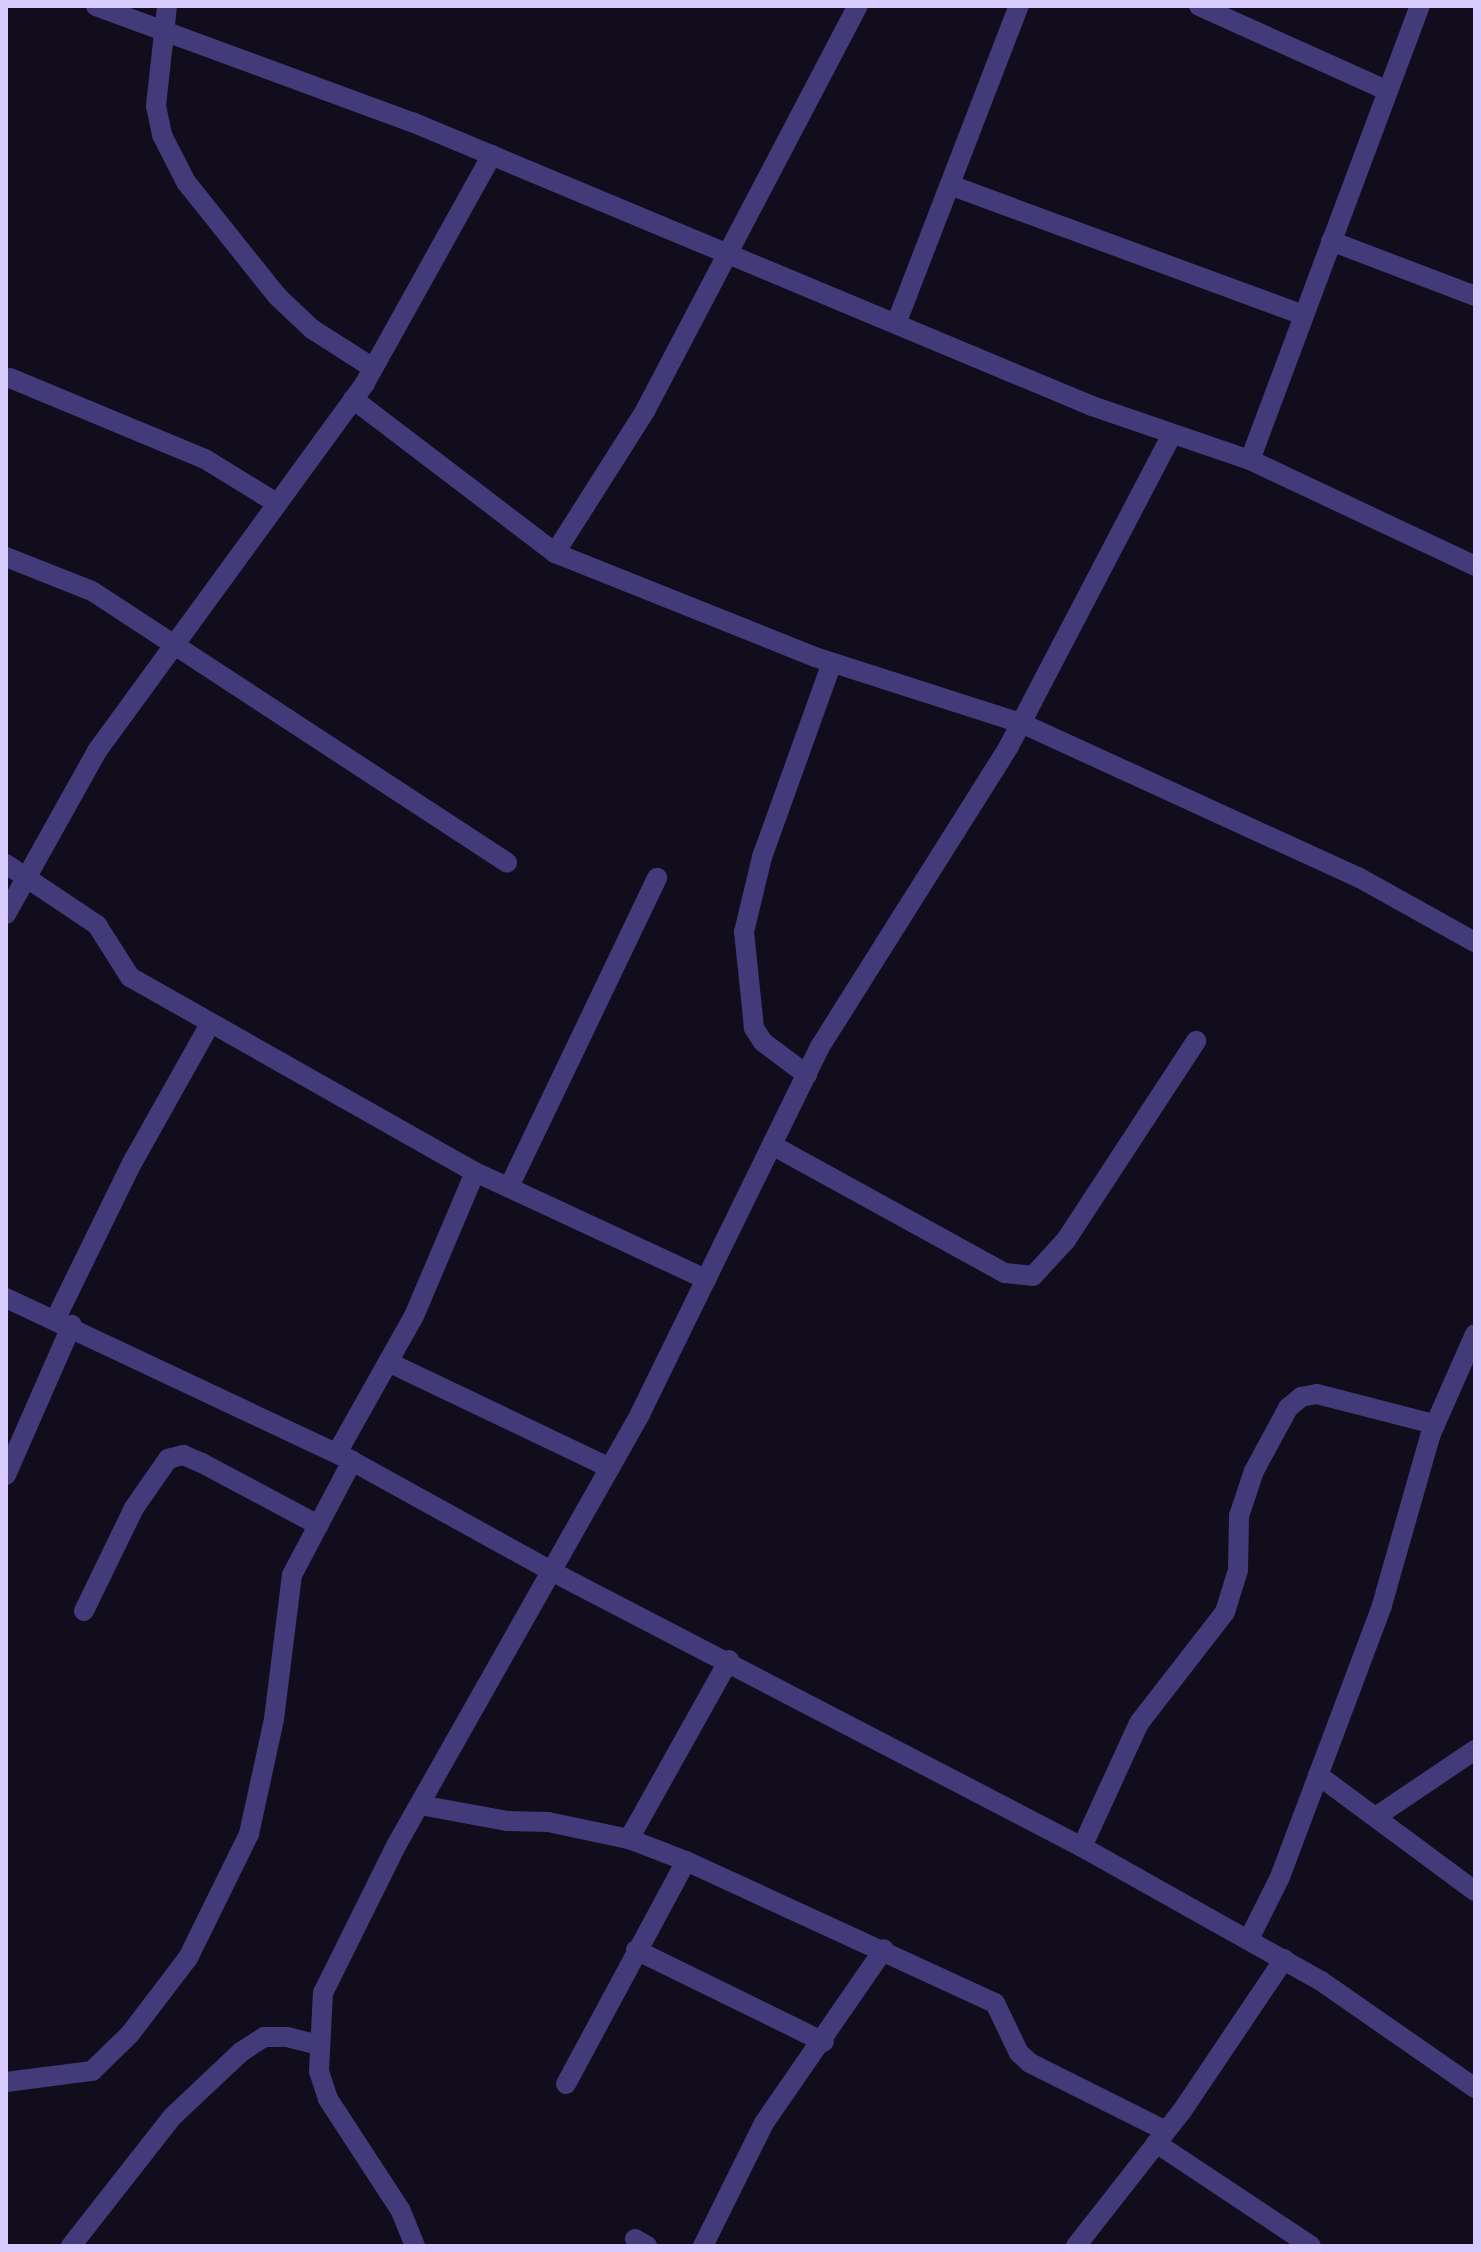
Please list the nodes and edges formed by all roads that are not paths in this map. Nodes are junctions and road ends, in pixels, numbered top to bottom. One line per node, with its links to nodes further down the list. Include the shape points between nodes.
1 (96, 6): 7 (street)
2 (167, 6): 7 (street)
3 (858, 6): 12 (street)
4 (1019, 6): 10 (street)
5 (1199, 6): 8 (street)
6 (1420, 6): 8 (street)
7 (162, 33): 9 (street); 16 (street, via 156,106 162,135 186,182 277,296 312,329)
8 (1388, 91): 11 (street)
9 (492, 155): 12 (street); 16 (street)
10 (950, 185): 14 (street); 15 (street)
11 (1331, 241): 13 (street); 14 (street)
12 (730, 255): 15 (street); 22 (street, via 645,411)
13 (1475, 296)
14 (1304, 315): 20 (street)
15 (896, 324): 19 (street)
16 (373, 368): 18 (street)
17 (10, 378): 21 (street, via 205,459)
18 (353, 399): 21 (street); 22 (street)
19 (1172, 434): 20 (street); 27 (street)
20 (1250, 460): 24 (street)
21 (275, 502): 25 (street)
22 (555, 553): 26 (street)
23 (6, 557): 25 (street, via 92,591)
24 (1475, 566)
25 (173, 644): 28 (street); 30 (street, via 97,751)
26 (832, 663): 27 (street); 36 (street, via 762,857 744,932 754,1028 763,1042)
27 (1021, 723): 33 (street, via 1358,877); 36 (street)
28 (507, 863)
29 (6, 864): 30 (street)
30 (27, 875): 32 (street); 34 (street, via 97,925 130,977)
31 (657, 878): 39 (street)
32 (6, 914)
33 (1475, 942)
34 (210, 1024): 38 (street); 42 (street, via 132,1163)
35 (1196, 1041): 37 (street, via 1066,1240 1033,1276 1005,1273)
36 (807, 1075): 37 (street)
37 (772, 1145): 40 (street)
38 (475, 1172): 39 (street); 44 (street, via 414,1316)
39 (509, 1187): 40 (street)
40 (706, 1279): 47 (street)
41 (6, 1298): 42 (street)
42 (64, 1322): 46 (street); 48 (street)
43 (1475, 1334): 45 (street)
44 (388, 1362): 46 (street); 47 (street)
45 (1434, 1424): 54 (street, via 1400,1552); 58 (street, via 1317,1394 1301,1397 1288,1408 1254,1471 1239,1516 1238,1570 1225,1612 1139,1723)
46 (345, 1457): 49 (street); 50 (street)
47 (610, 1468): 50 (street)
48 (6, 1475)
49 (318, 1525): 51 (street, via 202,1463 183,1455 168,1459 134,1508); 67 (street, via 286,1594 279,1688 249,1834 188,1958 130,2034 92,2071)
50 (551, 1571): 52 (street); 55 (street)
51 (84, 1611)
52 (729, 1660): 57 (street); 58 (street)
53 (1475, 1750): 56 (street)
54 (1318, 1775): 56 (street); 61 (street, via 1280,1877)
55 (420, 1805): 57 (street); 66 (street, via 323,1993)
56 (1377, 1816): 60 (street)
57 (629, 1839): 59 (street)
58 (1082, 1847): 61 (street)
59 (686, 1861): 62 (street); 63 (street)
60 (1475, 1891)
61 (1249, 1939): 64 (street)
62 (884, 1949): 65 (street); 70 (street, via 995,2003 1019,2053 1030,2063)
63 (636, 1950): 65 (street); 68 (street)
64 (1284, 1959): 69 (street, via 1373,2014); 70 (street)
65 (824, 2042): 73 (street, via 764,2123)
66 (320, 2045): 71 (street, via 264,2037 241,2052 172,2117); 72 (street, via 319,2071 328,2099 401,2211)
67 (6, 2082)
68 (566, 2084)
69 (1475, 2088)
70 (1161, 2137): 74 (street); 75 (street)
71 (71, 2246)
72 (415, 2246)
73 (703, 2246)
74 (1076, 2246)
75 (1311, 2246)

